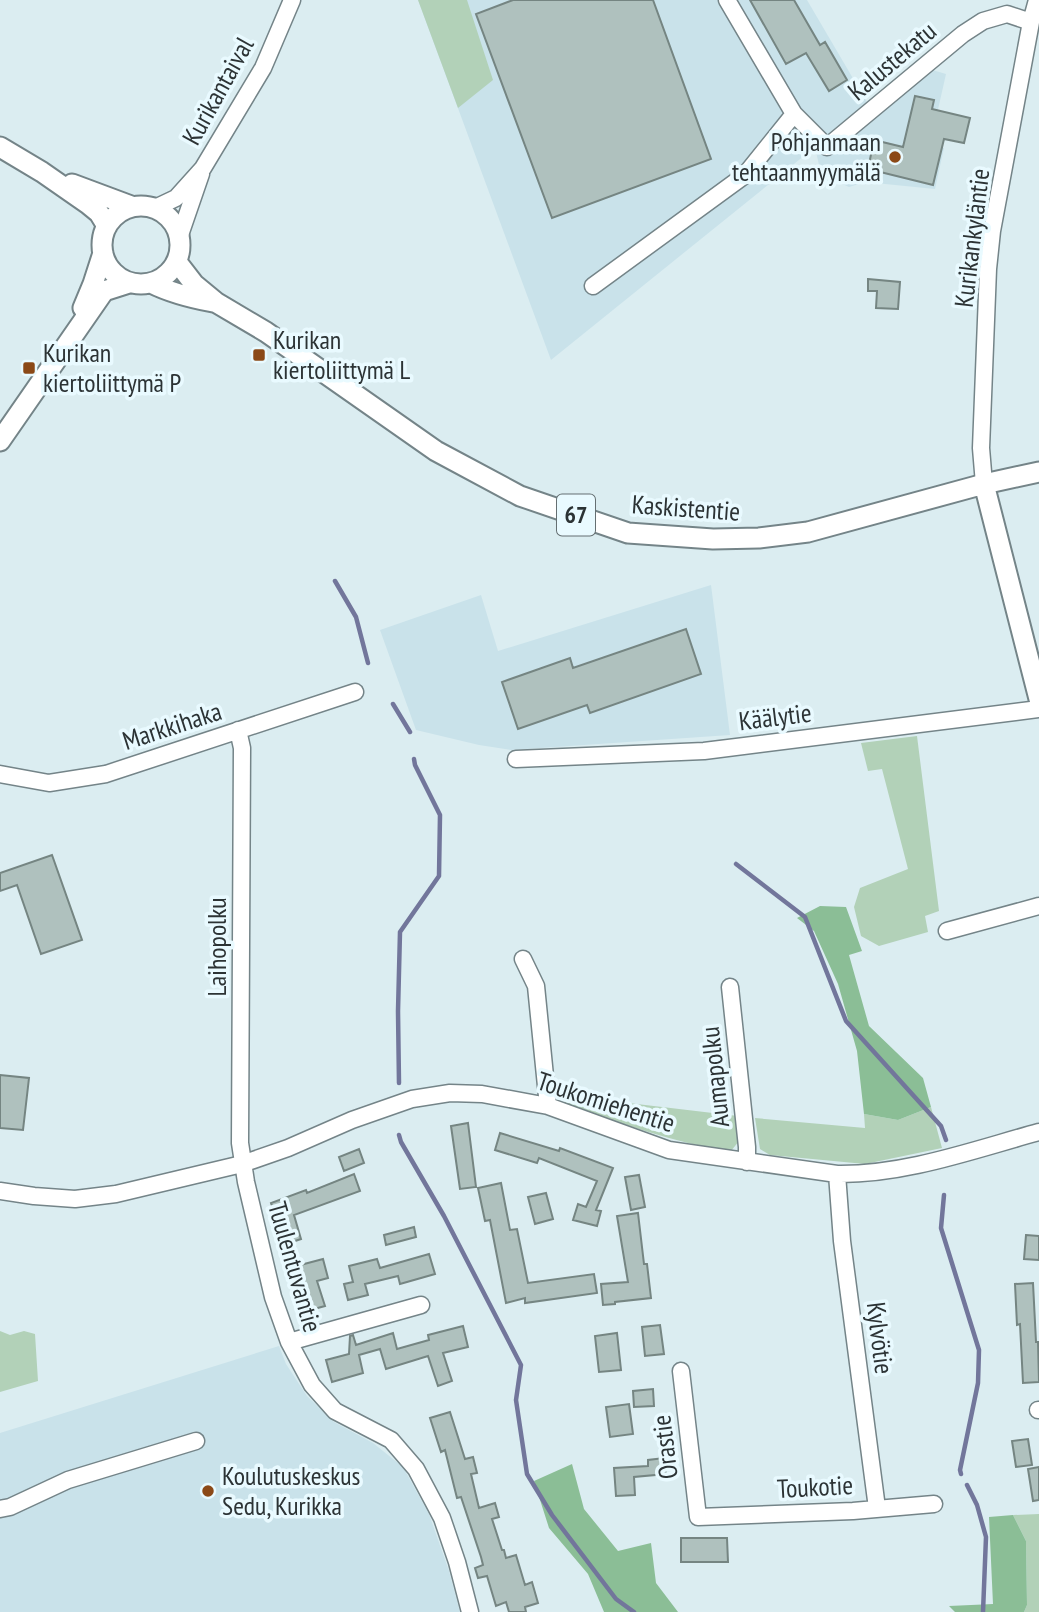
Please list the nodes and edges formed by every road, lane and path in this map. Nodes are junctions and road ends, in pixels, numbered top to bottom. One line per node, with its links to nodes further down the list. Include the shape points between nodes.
1 (292, 0): 7 (street, Kurikantaival, via 263,68)
2 (727, 0): 5 (street)
3 (1037, 0): 4 (street, Kurikankyläntie)
4 (1031, 22): 5 (street, Kalustekatu, via 1007,14 983,21 827,147); 22 (street, Kurikankyläntie, via 988,269 981,437)
5 (794, 114): 17 (street, via 746,175)
6 (0, 147): 8 (main road)
7 (203, 168): 10 (street, Kurikantaival, via 176,198); 12 (street, Kurikantaival)
8 (42, 172): 9 (main road); 11 (main road, via 99,213)
9 (131, 206): 10 (main road); 11 (main road)
10 (157, 207): 12 (main road, via 176,226)
11 (107, 226): 13 (main road)
12 (179, 238): 14 (main road)
13 (103, 253): 15 (main road, via 114,275); 19 (main road)
14 (177, 262): 16 (main road); 18 (main road, Kaskistentie / 67)
15 (129, 283): 16 (main road, 67); 19 (main road, via 104,291)
16 (151, 283): 18 (main road, Kaskistentie / 67)
17 (593, 286)
18 (217, 303): 22 (main road, Kaskistentie / 67, via 266,331 436,451 520,496 628,533 713,539 808,532)
19 (69, 341): 20 (main road)
20 (0, 441)
21 (1039, 472): 22 (main road, Kaskistentie / 67)
22 (984, 484): 24 (main road)
23 (355, 692): 26 (street, Markkihaka)
24 (1039, 699)
25 (1039, 709): 27 (street, Käälytie, via 704,751)
26 (238, 730): 28 (street, Markkihaka, via 106,774 49,783); 36 (street, Laihopolku, via 242,748)
27 (516, 759)
28 (0, 774)
29 (1039, 906): 30 (street)
30 (947, 930)
31 (523, 959): 33 (street, via 536,986)
32 (730, 987): 35 (street, Aumapolku)
33 (548, 1106): 35 (street, Toukomiehentie, via 669,1150); 36 (street, Toukomiehentie, via 482,1094 412,1099)
34 (1039, 1132): 37 (street, Toukomiehentie, via 909,1167)
35 (747, 1161): 37 (street, Toukomiehentie)
36 (242, 1164): 38 (street, Toukomiehentie, via 116,1195 75,1199); 40 (street, Tuulentuvantie, via 273,1297)
37 (837, 1174): 44 (street, Kylvötie)
38 (0, 1191)
39 (421, 1305): 40 (street)
40 (289, 1342): 47 (street, Tuulentuvantie, via 312,1385 335,1411 391,1440 416,1469 442,1518)
41 (681, 1371): 46 (street, Orastie)
42 (196, 1441): 45 (street, via 68,1480)
43 (934, 1504): 44 (street, Toukotie)
44 (877, 1508): 46 (street, Toukotie)
45 (0, 1510)
46 (698, 1517)
47 (470, 1612)

